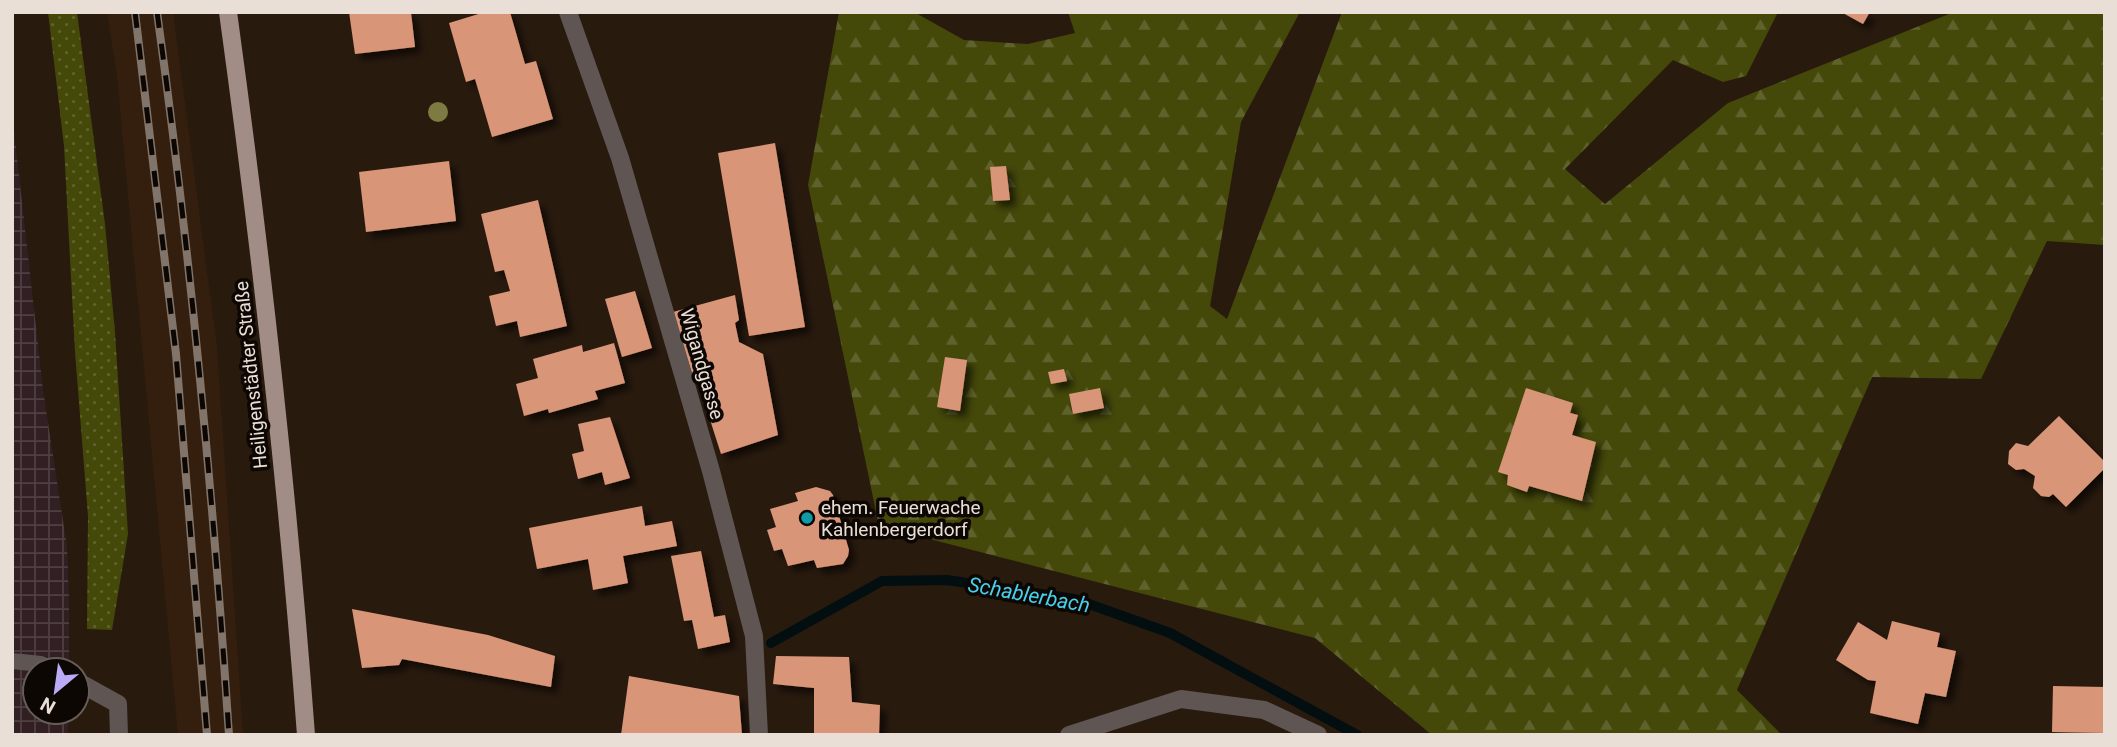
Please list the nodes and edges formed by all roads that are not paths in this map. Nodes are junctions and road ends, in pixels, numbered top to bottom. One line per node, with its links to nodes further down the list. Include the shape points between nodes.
1 (228, 12): 5 (main road, Heiligenstädter Straße, via 285,493)
2 (568, 12): 6 (street, Wigandgasse, via 620,158 711,471 754,636)
3 (91, 689): 4 (street, via 118,704)
4 (119, 735)
5 (306, 735)
6 (759, 735)
7 (1069, 735): 8 (street, via 1181,699 1264,710)
8 (1318, 735)

